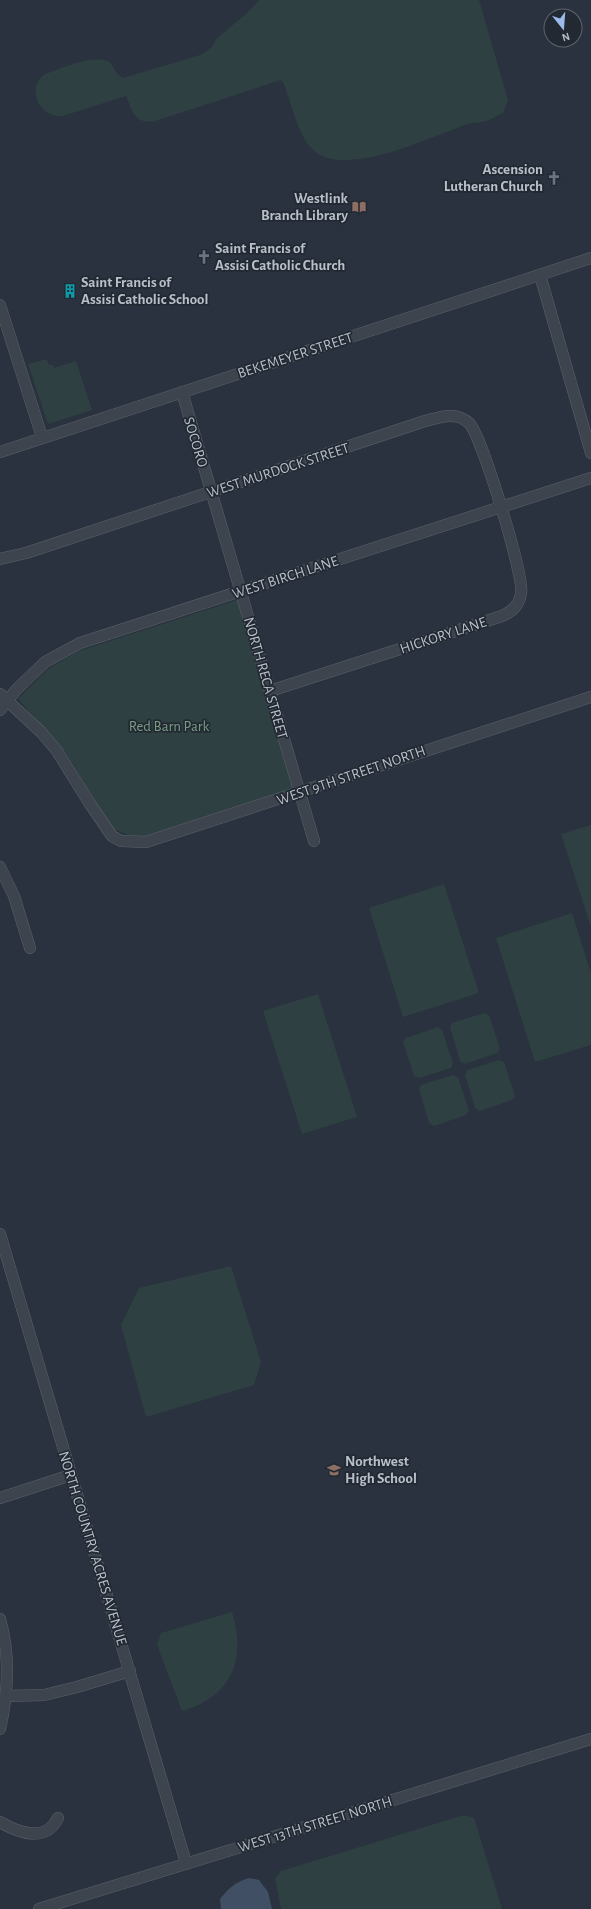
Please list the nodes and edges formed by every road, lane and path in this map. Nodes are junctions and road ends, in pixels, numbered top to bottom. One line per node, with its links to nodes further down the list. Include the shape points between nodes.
1 (591, 258): 2 (street, BEKEMEYER STREET)
2 (540, 275): 4 (street, BEKEMEYER STREET); 7 (street)
3 (0, 305): 5 (street)
4 (182, 392): 5 (street, BEKEMEYER STREET); 9 (street, SOCORO)
5 (42, 437): 6 (street, BEKEMEYER STREET)
6 (0, 452)
7 (591, 452)
8 (591, 478): 10 (street, WEST BIRCH LANE)
9 (211, 492): 10 (street, WEST MURDOCK STREET, via 448,415 459,417 473,428); 11 (street, WEST MURDOCK STREET, via 26,553); 12 (street, NORTH RECA STREET)
10 (501, 508): 12 (street, WEST BIRCH LANE); 13 (street, HICKORY LANE, via 521,585 521,594 513,610 502,616)
11 (0, 559)
12 (241, 591): 13 (street, NORTH RECA STREET); 15 (street, WEST BIRCH LANE, via 80,643 45,662)
13 (270, 691): 17 (street, NORTH RECA STREET)
14 (591, 696): 17 (street, WEST 9TH STREET NORTH)
15 (4, 698): 16 (street, WEST BIRCH LANE); 17 (street, WEST 9TH STREET NORTH, via 42,732 58,751 110,834 121,841 146,842)
16 (0, 710)
17 (300, 792): 18 (street, NORTH RECA STREET)
18 (314, 841)
19 (0, 867): 20 (street, via 14,896)
20 (30, 948)
21 (0, 1234): 22 (street, NORTH COUNTRY ACRES AVENUE)
22 (71, 1475): 23 (street); 25 (street, NORTH COUNTRY ACRES AVENUE)
23 (0, 1498)
24 (0, 1619): 26 (street, via 5,1650)
25 (130, 1671): 26 (street, via 44,1695); 31 (street, NORTH COUNTRY ACRES AVENUE)
26 (6, 1696): 27 (street)
27 (0, 1729)
28 (591, 1738): 31 (street, WEST 13TH STREET NORTH)
29 (58, 1818): 30 (street, via 54,1827 45,1832 28,1834)
30 (0, 1822)
31 (186, 1863): 32 (street, WEST 13TH STREET NORTH)
32 (39, 1909)

